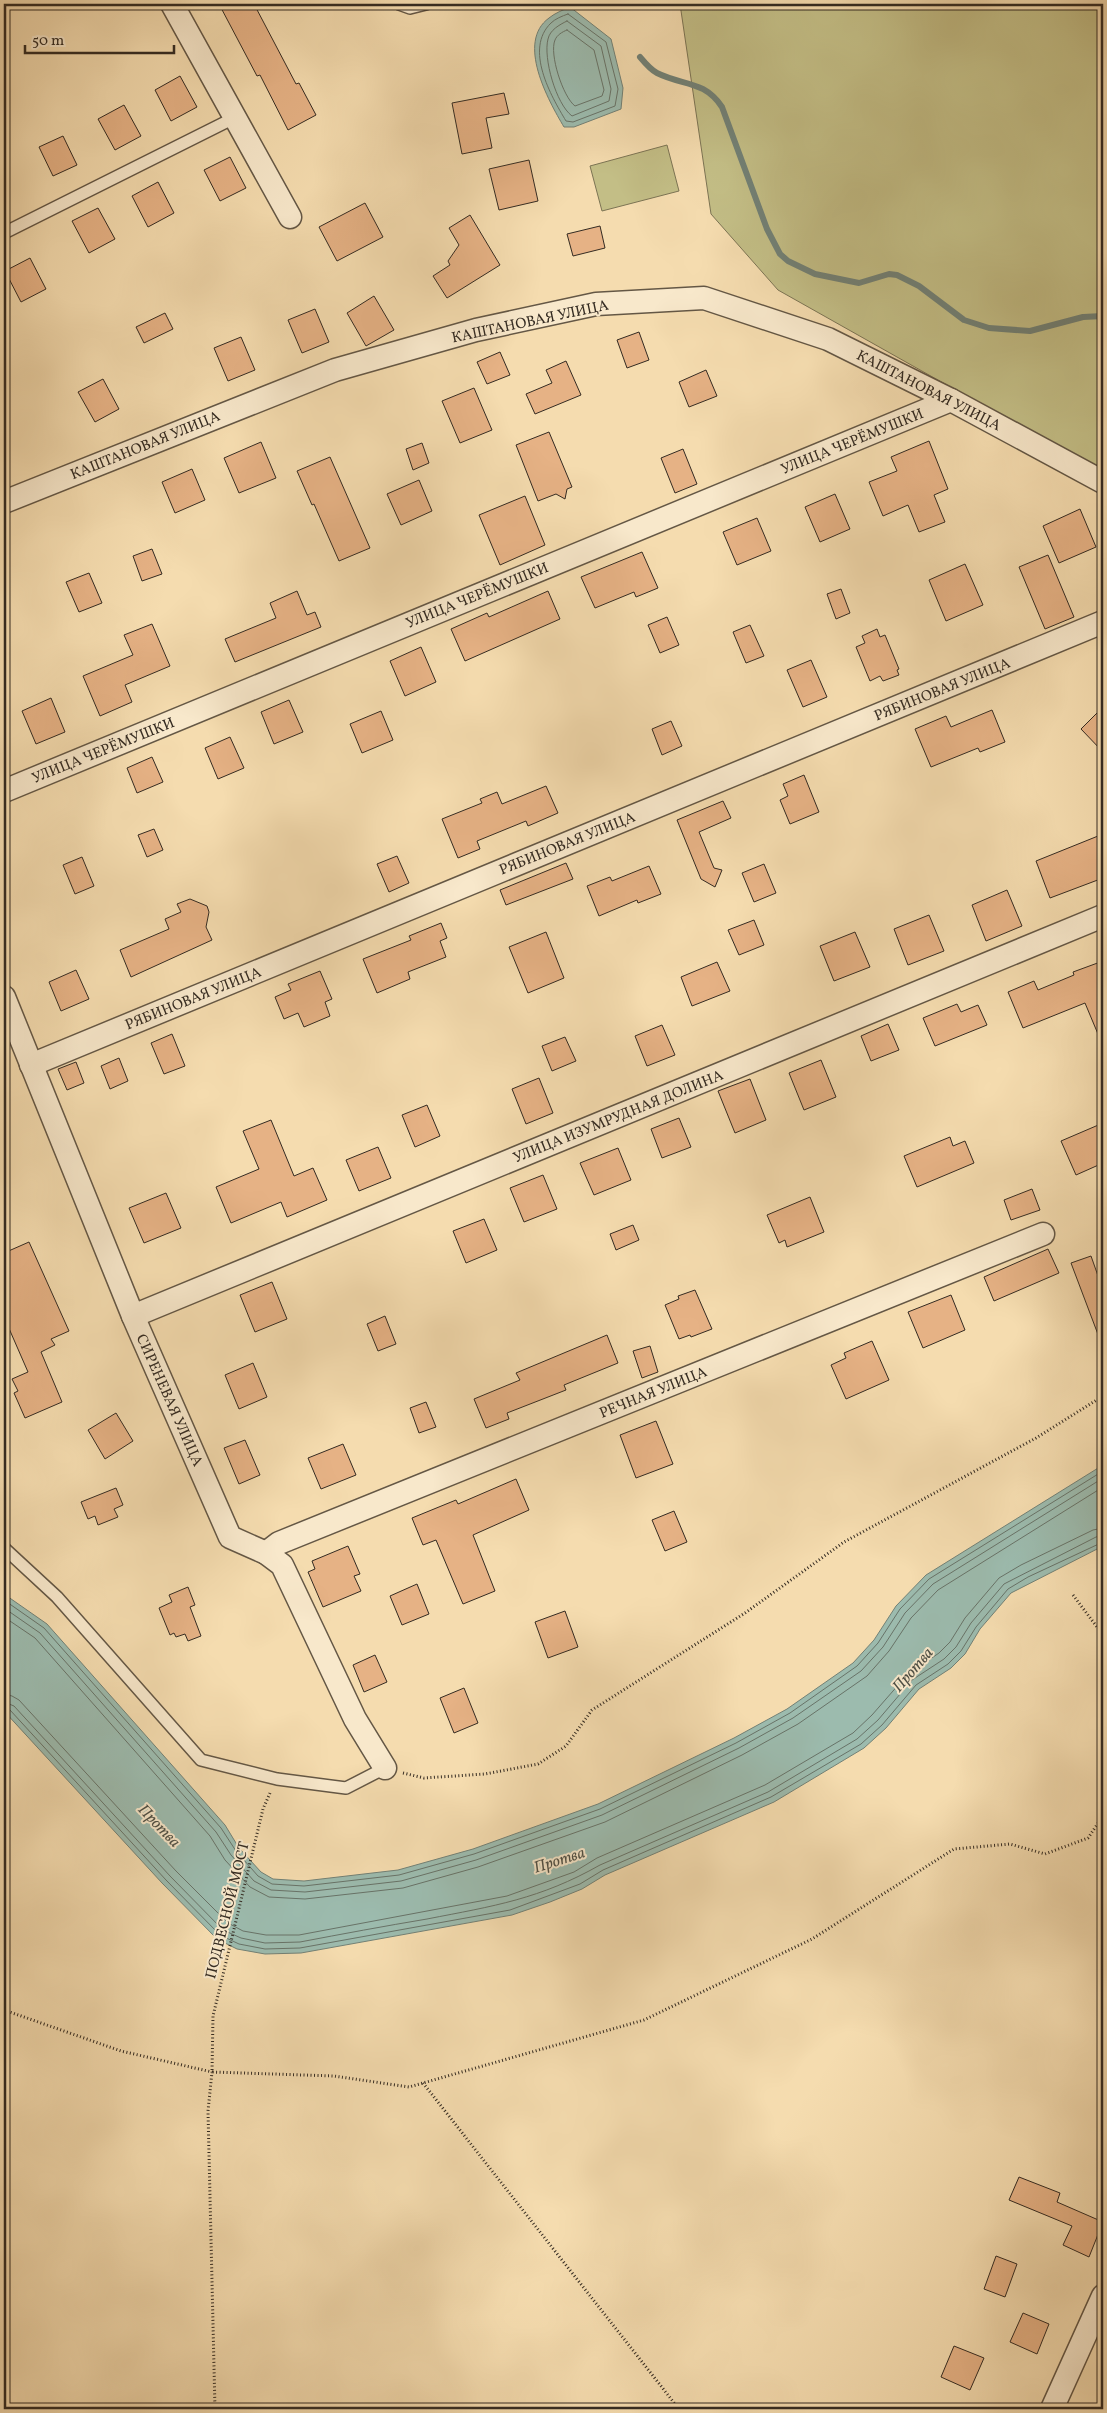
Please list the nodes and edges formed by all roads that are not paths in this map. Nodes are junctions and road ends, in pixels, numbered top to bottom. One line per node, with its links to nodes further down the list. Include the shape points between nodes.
1 (172, 4): 4 (street)
2 (399, 4): 3 (lane, via 410,8)
3 (426, 4)
4 (234, 118): 5 (street); 6 (lane)
5 (290, 217)
6 (4, 233)
7 (951, 400): 8 (street, КАШТАНОВАЯ УЛИЦА); 9 (street, КАШТАНОВАЯ УЛИЦА, via 828,339 704,298 596,304 476,330 335,370); 11 (street, УЛИЦА ЧЕРЁМУШКИ)
8 (1103, 482)
9 (4, 502)
10 (1103, 622): 14 (street, РЯБИНОВАЯ УЛИЦА)
11 (4, 791)
12 (1103, 916): 16 (street, УЛИЦА ИЗУМРУДНАЯ ДОЛИНА)
13 (4, 996): 14 (street, СИРЕНЕВАЯ УЛИЦА)
14 (31, 1065): 16 (street, СИРЕНЕВАЯ УЛИЦА)
15 (1043, 1234): 18 (street, РЕЧНАЯ УЛИЦА, via 279,1543)
16 (133, 1316): 18 (street, СИРЕНЕВАЯ УЛИЦА, via 230,1537)
17 (4, 1548): 19 (lane, via 57,1597 201,1760 276,1779 346,1788)
18 (266, 1554): 19 (street, СИРЕНЕВАЯ УЛИЦА, via 282,1565 355,1719)
19 (384, 1768)
20 (1103, 2296): 21 (street)
21 (1052, 2409)

